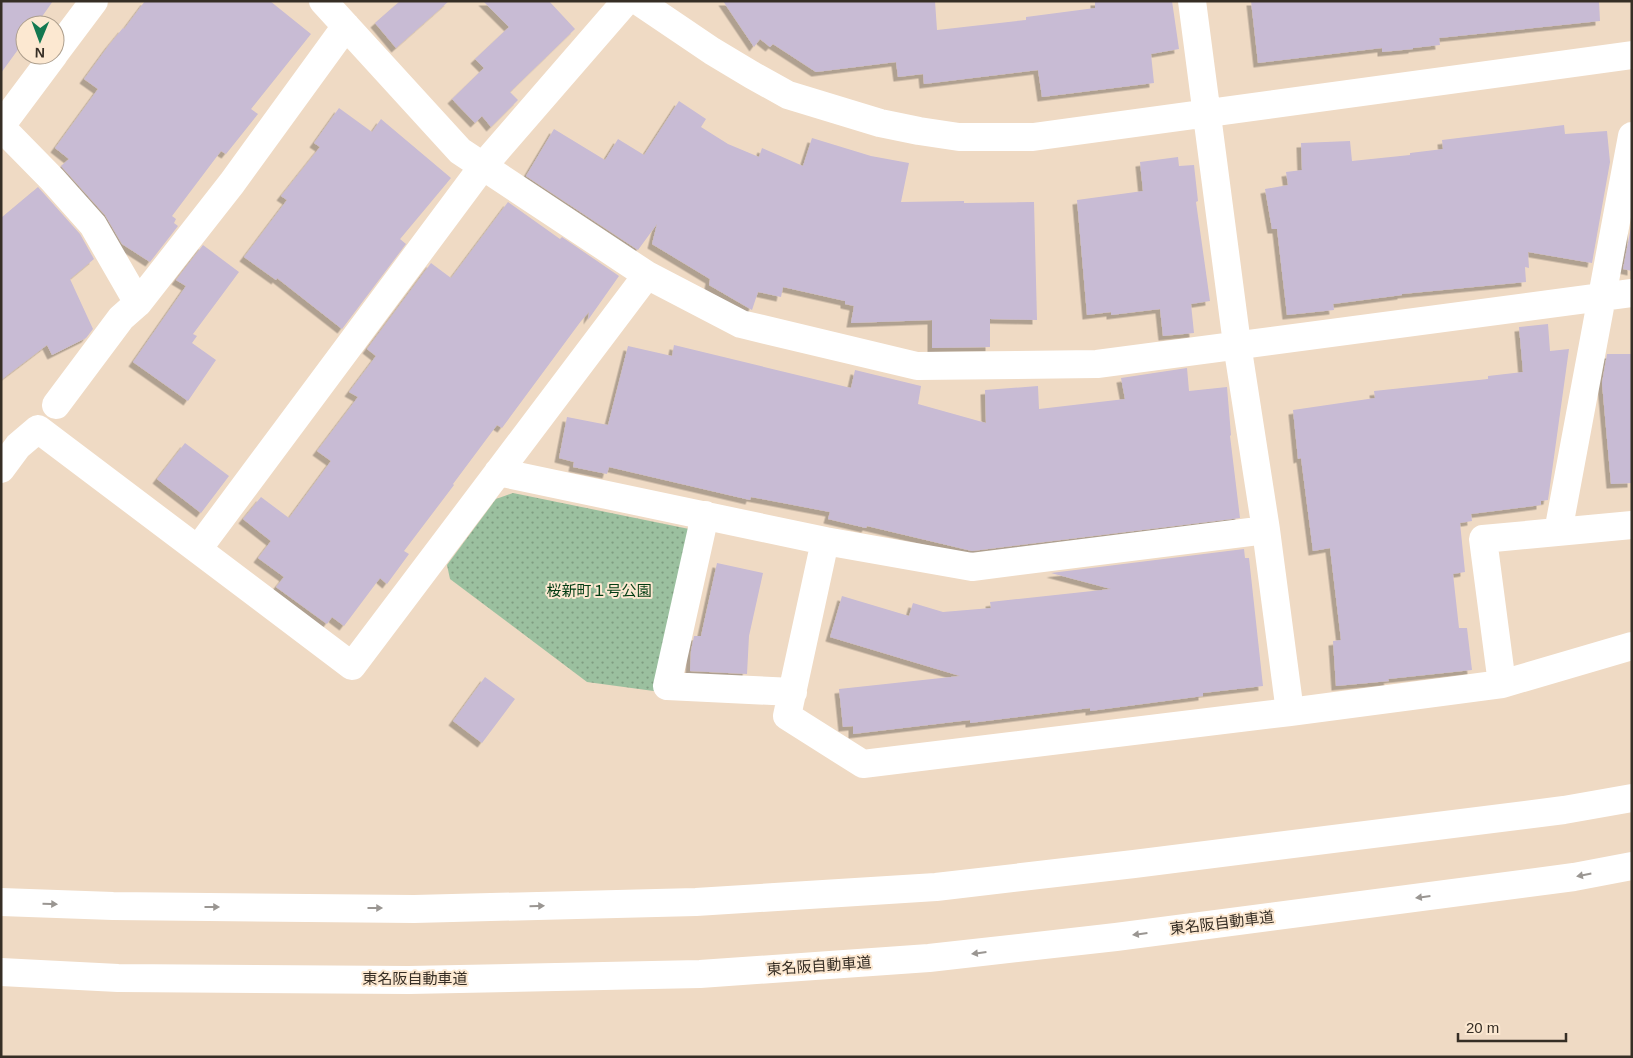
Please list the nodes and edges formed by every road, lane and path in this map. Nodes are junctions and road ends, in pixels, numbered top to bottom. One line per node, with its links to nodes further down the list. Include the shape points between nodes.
1 (94, 1): 7 (main road)
2 (323, 1): 6 (main road)
3 (626, 1): 13 (main road)
4 (638, 1): 10 (main road, via 712,52 788,95 880,123 959,137 1033,137)
5 (1192, 1): 10 (main road)
6 (346, 26): 13 (main road, via 460,151); 17 (main road, via 232,183)
7 (65, 39)
8 (1632, 56): 10 (main road)
9 (46, 65): 11 (main road)
10 (1208, 113): 18 (main road)
11 (1, 126): 17 (main road, via 92,225)
12 (1632, 136): 16 (main road)
13 (483, 166): 14 (main road); 27 (main road)
14 (647, 275): 18 (main road, via 741,324 917,366 1097,364); 21 (main road)
15 (1632, 293): 16 (main road)
16 (1602, 297): 18 (main road); 25 (main road)
17 (138, 303): 19 (main road, via 122,318)
18 (1237, 344): 24 (main road)
19 (56, 405)
20 (1, 469): 27 (main road, via 18,446 38,429)
21 (498, 472): 22 (main road); 27 (main road, via 352,666)
22 (705, 515): 26 (main road); 30 (main road, via 667,686)
23 (1632, 525): 25 (main road)
24 (1266, 530): 26 (main road, via 972,567); 31 (main road)
25 (1558, 532): 29 (main road, via 1483,539)
26 (825, 541): 30 (main road)
27 (198, 549)
28 (1632, 646): 29 (main road)
29 (1502, 684): 31 (main road)
30 (793, 692): 31 (main road, via 787,716 863,764)
31 (1290, 712)
32 (1632, 798): 34 (main road, one-way to 32, via 424,908 696,902 917,888 1564,810)
33 (1632, 866): 35 (main road, 東名阪自動車道, one-way to 35, via 1574,877 1116,937 929,958 710,973 409,980 118,978)
34 (1, 902)
35 (1, 972)

